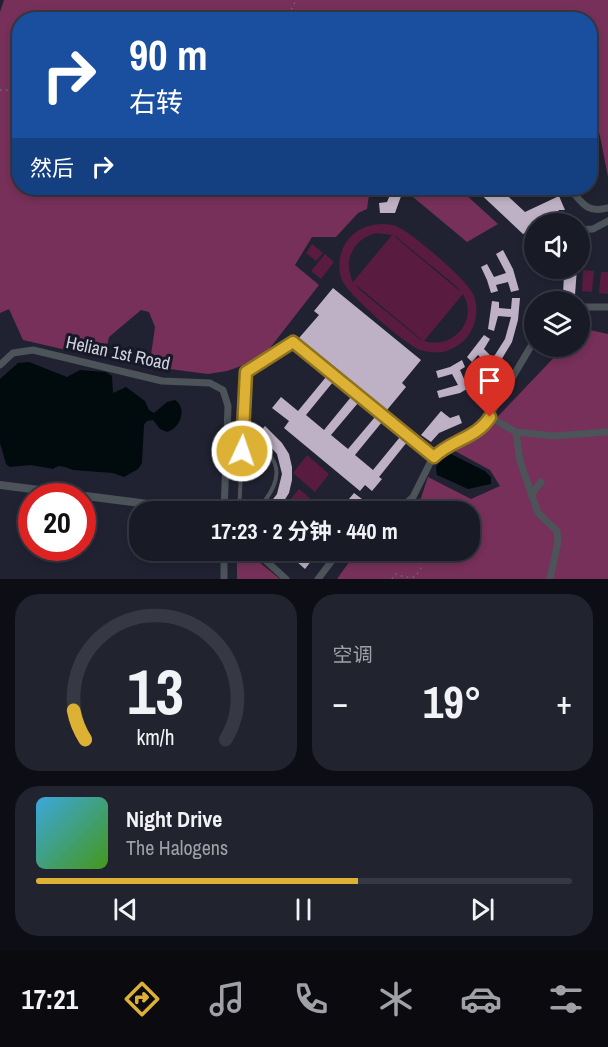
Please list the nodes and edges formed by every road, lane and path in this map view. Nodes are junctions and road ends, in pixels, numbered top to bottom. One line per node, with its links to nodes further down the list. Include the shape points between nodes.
1 (576, 195): 2 (street, via 589,208)
2 (608, 208)
3 (608, 221): 4 (street)
4 (590, 229)
5 (590, 307): 6 (street)
6 (608, 308)
7 (525, 357): 9 (street)
8 (0, 365): 14 (street, Helian 1st Road, via 13,353 33,350 162,381 215,384 223,390 228,406)
9 (490, 417): 11 (street); 13 (street, via 478,431)
10 (243, 429): 13 (lane, via 246,372 293,342); 15 (lane); 22 (lane, via 269,452 276,469 272,492)
11 (516, 432): 12 (street, via 554,436); 18 (street)
12 (608, 432)
13 (434, 457): 23 (street)
14 (225, 473): 15 (lane); 20 (street, Helian 1st Road)
15 (241, 474): 21 (lane)
16 (541, 482): 18 (street)
17 (2, 484): 19 (street)
18 (531, 495): 32 (street, via 538,513 558,531)
19 (129, 501)
20 (224, 501)
21 (240, 501)
22 (265, 501)
23 (409, 501)
24 (225, 561): 28 (street)
25 (266, 561): 29 (street)
26 (332, 561): 30 (street)
27 (419, 561): 31 (path, via 421,568 415,577 395,574)
28 (224, 579)
29 (286, 579)
30 (318, 579)
31 (392, 579)
32 (550, 579)

